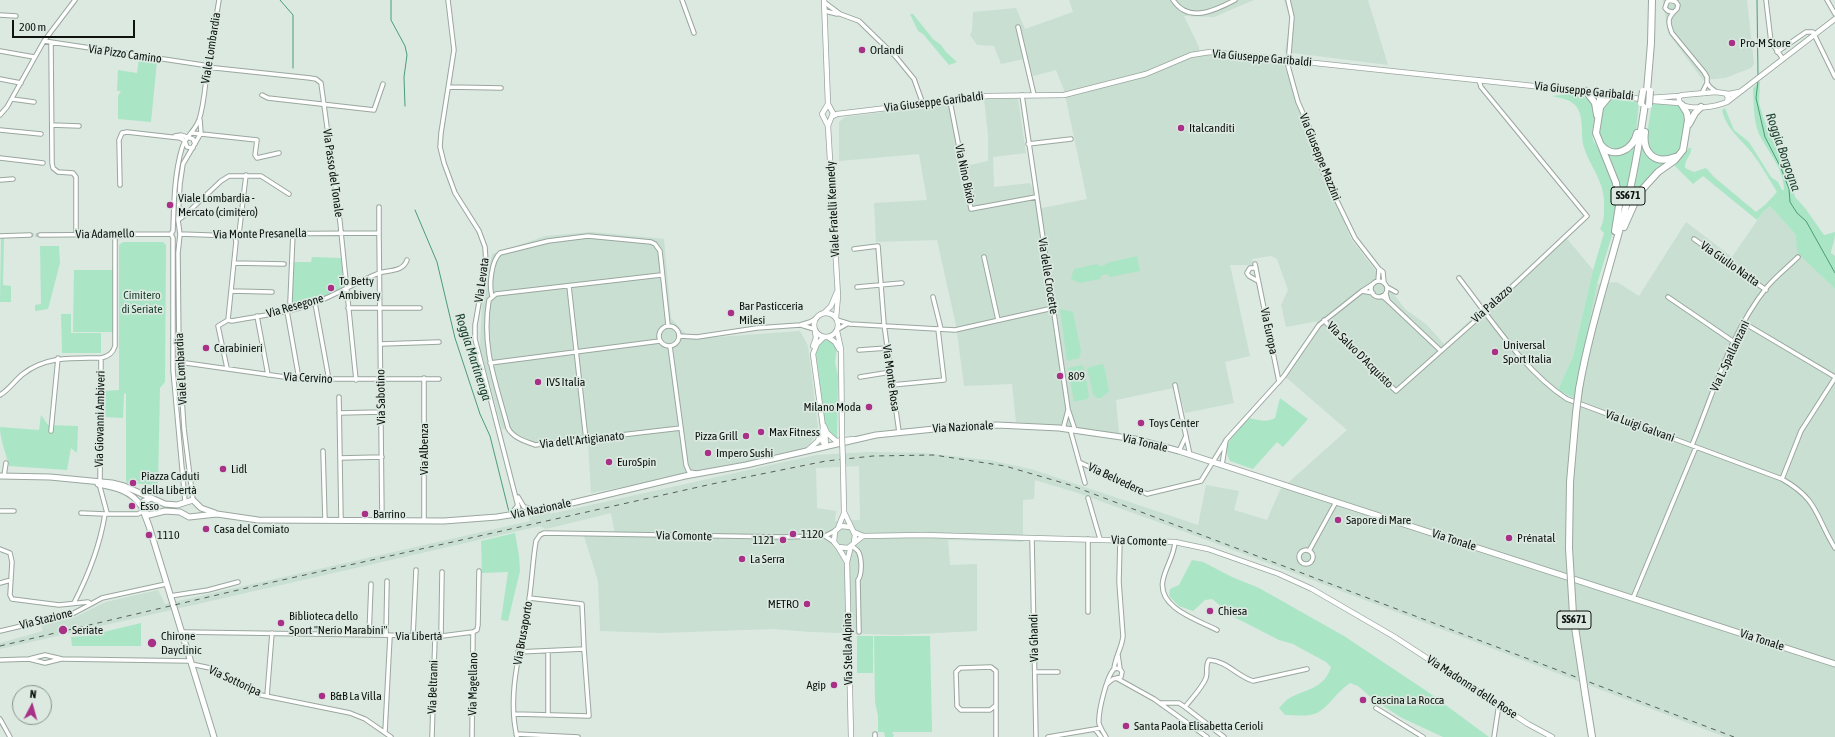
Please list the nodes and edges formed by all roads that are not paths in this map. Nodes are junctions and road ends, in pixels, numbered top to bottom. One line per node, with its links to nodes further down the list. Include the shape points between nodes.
1 (75, 0): 23 (street)
2 (219, 0): 30 (street, Viale Lombardia)
3 (448, 0): 37 (street, Via Levata, via 454,44)
4 (682, 0): 21 (street)
5 (1173, 0): 6 (street, via 1182,9 1201,14 1214,11)
6 (1235, 0)
7 (1288, 0): 28 (street, Via Giuseppe Mazzini, via 1292,17)
8 (1652, 0): 53 (highway, SS671)
9 (1670, 0): 14 (street, via 1665,6 1666,10); 14 (street, via 1678,6)
10 (1766, 0): 26 (street, via 1769,36)
11 (1827, 0): 17 (street)
12 (824, 1): 13 (street); 16 (street)
13 (825, 11): 16 (street); 56 (street)
14 (1672, 12): 35 (street, via 1669,20 1672,33 1704,72)
15 (0, 14): 18 (street)
16 (840, 14): 57 (street, via 859,21 896,57 914,79)
17 (1835, 14)
18 (16, 16)
19 (1835, 19): 22 (street, Via Giuseppe Garibaldi)
20 (1018, 27): 48 (street)
21 (694, 34)
22 (1814, 35): 26 (street, via 1813,32 1806,32); 29 (street, Via Giuseppe Garibaldi); 31 (street)
23 (44, 41): 24 (street, Via Pizzo Camino); 27 (street)
24 (51, 43): 30 (street, Via Pizzo Camino); 66 (street)
25 (0, 51): 27 (street)
26 (1777, 52): 29 (street)
27 (34, 57): 34 (street)
28 (1288, 59): 33 (street, Via Giuseppe Garibaldi); 48 (street, Via Giuseppe Garibaldi, via 1221,52 1200,53 1146,74 1110,84 1064,95); 113 (street, Via Giuseppe Mazzini, via 1298,102 1324,172 1355,238)
29 (1783, 59): 40 (street, Via Giuseppe Garibaldi)
30 (206, 67): 55 (street, Via Passo del Tonale, via 316,79 321,83); 65 (street, Viale Lombardia, via 208,71)
31 (1835, 77)
32 (0, 79): 34 (street)
33 (1479, 80): 39 (street, Via Giuseppe Garibaldi); 145 (street, Via Palazzo, via 1481,87 1587,216)
34 (21, 82): 50 (street)
35 (1707, 83): 41 (street); 43 (street)
36 (383, 84): 55 (street, via 374,110)
37 (449, 87): 38 (street); 234 (street, Via Levata, via 440,140 441,153 455,193 479,231 485,247 486,263 475,325 475,339)
38 (502, 88)
39 (1586, 91): 42 (street, Via Giuseppe Garibaldi); 59 (highway)
40 (1740, 91): 45 (street, Via Giuseppe Garibaldi); 54 (street, Via Giuseppe Garibaldi)
41 (1716, 92): 43 (street, Via Giuseppe Garibaldi); 45 (street, Via Giuseppe Garibaldi)
42 (1600, 93): 44 (street, Via Giuseppe Garibaldi); 59 (highway)
43 (1702, 93): 49 (street, Via Giuseppe Garibaldi)
44 (1611, 94): 53 (street, Via Giuseppe Garibaldi); 59 (highway)
45 (1726, 94): 54 (street)
46 (262, 95): 55 (street, via 268,98)
47 (1022, 95): 48 (street, Via Giuseppe Garibaldi); 51 (street, Via Giuseppe Garibaldi); 78 (street, Via delle Crocette)
48 (1034, 95)
49 (1679, 96): 53 (street, Via Giuseppe Garibaldi); 58 (street)
50 (12, 99): 52 (street); 63 (street)
51 (950, 101): 57 (street, Via Giuseppe Garibaldi); 89 (street, Via Nino Bixio, via 971,209)
52 (34, 102)
53 (1645, 102): 58 (street, Via Giuseppe Garibaldi); 76 (highway, via 1631,147 1624,151 1609,151); 81 (highway, via 1644,139 1648,152 1666,160); 126 (highway, SS671, via 1637,159)
54 (1727, 102): 60 (street, Via Giuseppe Garibaldi)
55 (324, 104): 98 (street, Via Passo del Tonale)
56 (828, 104): 61 (street); 62 (street)
57 (923, 104): 62 (street, Via Giuseppe Garibaldi)
58 (1680, 104): 60 (street, Via Giuseppe Garibaldi); 69 (highway, via 1687,113)
59 (1598, 106): 76 (highway)
60 (1701, 107): 69 (highway, via 1695,112)
61 (824, 111): 62 (street, via 828,109); 64 (street)
62 (832, 114): 64 (street, via 827,120); 68 (street, Viale Fratelli Kennedy)
63 (0, 115)
64 (823, 118): 68 (street, Viale Fratelli Kennedy)
65 (200, 119): 71 (street, Viale Lombardia); 72 (street, Viale Lombardia)
66 (52, 125): 67 (street); 95 (street, via 53,168 58,172 73,173 76,177)
67 (79, 126)
68 (828, 126): 130 (street, Viale Fratelli Kennedy)
69 (1688, 127): 81 (highway, via 1683,150)
70 (0, 130): 73 (street)
71 (191, 133): 72 (street); 74 (street, Viale Lombardia)
72 (201, 133): 77 (street, Viale Lombardia); 80 (street, via 257,140 257,158)
73 (42, 134)
74 (186, 139): 77 (street, via 193,139); 79 (street, via 187,147); 87 (street, via 181,135 170,137 122,133 119,140); 92 (street, Viale Lombardia, via 174,184)
75 (1071, 140): 78 (street)
76 (1598, 142): 126 (highway, via 1612,170 1619,206)
77 (195, 144): 79 (street, Viale Lombardia)
78 (1028, 144): 89 (street, Via delle Crocette)
79 (193, 148): 91 (street, Viale Lombardia, via 183,164)
80 (279, 153)
81 (1678, 156): 126 (highway, via 1658,172 1639,193)
82 (0, 158): 83 (street)
83 (43, 163)
84 (246, 175): 88 (street, via 261,176); 91 (street, via 229,176 221,181); 101 (street)
85 (13, 179): 86 (street)
86 (0, 180)
87 (120, 185)
88 (289, 194)
89 (1036, 197): 142 (street, Via delle Crocette)
90 (379, 207): 94 (street, Via Sabotino)
91 (178, 220): 97 (street, Viale Lombardia)
92 (172, 232): 96 (street, Via Adamello); 97 (street); 103 (street)
93 (293, 233): 98 (street, Via Monte Presanella); 101 (street, Via Monte Presanella); 143 (street)
94 (380, 233): 98 (street, Via Monte Presanella); 114 (street, Via Sabotino)
95 (76, 234): 96 (street, Via Adamello); 100 (street, Via Adamello)
96 (116, 234): 176 (street, via 115,346 111,353)
97 (179, 234): 101 (street, Via Monte Presanella); 103 (street); 160 (street, Viale Lombardia)
98 (341, 234): 127 (street, Via Passo del Tonale)
99 (30, 235): 102 (street)
100 (40, 235)
101 (237, 235): 109 (street)
102 (0, 236)
103 (173, 238): 161 (street, Viale Lombardia)
104 (1694, 239): 129 (street, Via Giulio Natta)
105 (854, 248): 122 (street, Via Monte Rosa, via 878,246)
106 (984, 257): 150 (street)
107 (1798, 257): 129 (street, Via L. Spallanzani)
108 (407, 260): 114 (street, Via Resegone, via 399,269)
109 (234, 263): 110 (street); 128 (street)
110 (284, 264)
111 (1255, 264): 112 (street, Via Europa)
112 (1256, 268): 117 (street, Via Europa); 117 (street, Via Europa, via 1250,268 1247,273)
113 (1379, 269): 118 (street); 119 (street, Via Giuseppe Mazzini, via 1383,272)
114 (381, 273): 127 (street, Via Resegone); 139 (street, Via Sabotino)
115 (661, 275): 123 (street); 135 (street, Via dell'Artigianato, via 660,251 655,244 588,236 548,241 500,253 497,256 492,282); 155 (street)
116 (1459, 278): 145 (street, Via Luigi Galvani)
117 (1258, 281): 190 (street, Via Europa)
118 (1378, 281): 119 (street); 121 (street)
119 (1384, 282): 125 (street, Via Giuseppe Mazzini)
120 (902, 283): 122 (street)
121 (1373, 284): 131 (street); 133 (street)
122 (881, 285): 124 (street); 154 (street, Via Monte Rosa)
123 (569, 286): 135 (street); 172 (street)
124 (856, 287)
125 (1387, 287): 134 (street); 134 (street, via 1396,292)
126 (1603, 287): 329 (highway, SS671, bridge, via 1579,389 1570,482 1569,548 1573,614)
127 (346, 288): 138 (street, Via Resegone); 140 (street, Via Passo del Tonale)
128 (231, 290): 132 (street); 149 (street)
129 (1766, 290): 152 (street, Via L. Spallanzani)
130 (838, 291): 144 (street); 148 (street, Viale Fratelli Kennedy)
131 (1362, 291): 133 (street); 151 (street)
132 (272, 292)
133 (1372, 293): 134 (street, via 1378,297)
134 (1385, 294): 171 (street, via 1388,301)
135 (492, 296): 178 (street, Via dell'Artigianato, via 489,300 485,329)
136 (932, 297): 157 (street)
137 (1668, 297): 166 (street)
138 (315, 303): 143 (street, Via Resegone); 188 (street)
139 (380, 307): 140 (street); 141 (street); 167 (street, Via Sabotino)
140 (348, 308): 189 (street, Via Passo del Tonale)
141 (420, 308)
142 (1053, 308): 150 (street); 196 (street, Via delle Crocette)
143 (289, 310): 146 (street, Via Resegone); 185 (street)
144 (825, 312): 147 (street); 148 (street)
145 (1485, 312): 171 (street, Via Palazzo); 212 (street, Via Luigi Galvani, via 1531,370 1552,390 1567,399)
146 (257, 316): 149 (street, Via Resegone); 181 (street)
147 (815, 318): 156 (street); 158 (street)
148 (837, 319): 153 (street); 159 (street, Viale Fratelli Kennedy)
149 (228, 320): 179 (street, via 218,326)
150 (998, 320): 157 (street, via 955,330)
151 (1324, 320): 190 (street, Via Belvedere); 193 (street, Via Salvo D'Acquisto)
152 (1744, 323): 166 (street, Via L. Spallanzani); 183 (street)
153 (850, 324): 154 (street); 159 (street, via 844,324)
154 (884, 324): 157 (street); 169 (street, Via Monte Rosa)
155 (668, 325): 162 (street, via 676,329); 164 (street, via 660,331)
156 (800, 325): 158 (street); 162 (street, via 697,337)
157 (940, 329): 191 (street, via 944,380)
158 (814, 330): 163 (street, via 818,335); 174 (street, via 816,338)
159 (837, 330): 163 (street); 173 (street, Viale Fratelli Kennedy)
160 (178, 333): 161 (street); 177 (street, Viale Lombardia)
161 (173, 336): 199 (street, Viale Lombardia)
162 (679, 336): 168 (street, via 677,342)
163 (826, 337): 173 (street, via 834,342); 174 (street, via 817,344)
164 (660, 341): 168 (street); 172 (street)
165 (439, 342): 167 (street)
166 (1734, 342): 212 (street, Via L. Spallanzani)
167 (381, 344): 186 (street, Via Sabotino)
168 (670, 346): 201 (street)
169 (887, 348): 170 (street); 180 (street, Via Monte Rosa)
170 (859, 350)
171 (1441, 351): 193 (street, Via Palazzo)
172 (576, 352): 178 (street); 210 (street)
173 (840, 352): 248 (street, Viale Fratelli Kennedy, bridge)
174 (813, 354): 200 (street)
175 (58, 358): 176 (street); 194 (street, via 30,368); 205 (street)
176 (101, 358): 231 (street, Via Giovanni Ambiveri)
177 (179, 362): 179 (street, Via Cervino); 202 (street, Viale Lombardia)
178 (490, 363): 210 (street, Via dell'Artigianato, via 508,428 515,436 535,445)
179 (227, 368): 181 (street, Via Cervino)
180 (891, 372): 182 (street); 191 (street, Via Monte Rosa)
181 (268, 374): 185 (street, Via Cervino)
182 (860, 377)
183 (1835, 377): 230 (street, via 1801,431)
184 (424, 378): 186 (street, Via Cervino); 187 (street, Via Cervino); 259 (street, Via Albenza)
185 (299, 379): 188 (street, Via Cervino)
186 (381, 379): 189 (street, Via Cervino); 197 (street, Via Sabotino)
187 (439, 379)
188 (329, 380): 189 (street, Via Cervino)
189 (356, 380)
190 (1279, 382): 209 (street, Via Belvedere)
191 (892, 385): 206 (street, Via Monte Rosa)
192 (1175, 385): 207 (street)
193 (1396, 391)
194 (0, 395)
195 (339, 397): 198 (street)
196 (1068, 409): 203 (street, Via delle Crocette); 204 (street, Via delle Crocette)
197 (381, 412): 198 (street); 217 (street, Via Sabotino)
198 (339, 413): 218 (street)
199 (177, 424): 202 (street); 224 (street, Viale Lombardia)
200 (823, 425): 208 (street, Via Nazionale, via 827,434 836,442); 211 (street, via 827,438); 214 (street, via 818,441)
201 (681, 428): 210 (street, Via dell'Artigianato); 223 (street)
202 (184, 429): 225 (street, Viale Lombardia)
203 (1063, 429): 204 (main road, Via Nazionale); 206 (main road, Via Nazionale, via 997,425)
204 (1072, 430): 215 (main road, Via Tonale, via 1135,439); 219 (street, Via delle Crocette)
205 (51, 431)
206 (899, 432): 208 (main road, Via Nazionale)
207 (1186, 433): 215 (street); 216 (street)
208 (857, 439): 211 (main road, Via Nazionale)
209 (1227, 439): 220 (street, Via Belvedere); 222 (street)
210 (586, 440)
211 (826, 446): 214 (main road, Via Nazionale)
212 (1694, 446): 230 (street, Via Luigi Galvani); 290 (street, Via L. Spallanzani)
213 (323, 451): 256 (street)
214 (807, 451): 226 (main road, Via Nazionale)
215 (1179, 451): 216 (main road, Via Tonale)
216 (1190, 454): 220 (main road, Via Tonale)
217 (382, 457): 218 (street); 258 (street, Via Sabotino)
218 (340, 458): 257 (street)
219 (1080, 462): 220 (street, Via Belvedere, via 1147,494 1198,482 1203,479); 232 (street, Via delle Crocette)
220 (1212, 462): 222 (main road, Via Tonale)
221 (6, 463): 227 (street)
222 (1222, 465): 240 (main road, Via Tonale)
223 (687, 469): 226 (street, via 693,473); 228 (street)
224 (182, 470): 225 (street); 239 (street, Viale Lombardia)
225 (189, 470): 237 (street, Viale Lombardia)
226 (703, 474): 228 (main road, Via Nazionale)
227 (2, 476): 229 (main road)
228 (686, 476): 245 (main road, Via Nazionale)
229 (28, 478): 231 (main road); 244 (main road, via 100,484 120,489 133,495)
230 (1782, 479): 275 (street, Via Luigi Galvani, via 1798,488 1810,500)
231 (100, 481): 235 (main road, via 124,486)
232 (1085, 483)
233 (100, 487): 251 (street)
234 (516, 494): 242 (street, Via Levata); 243 (street, Via Levata)
235 (152, 498): 238 (main road); 244 (main road, via 144,500)
236 (1088, 498): 269 (street)
237 (193, 500): 239 (main road); 241 (main road, Via Nazionale)
238 (157, 501): 239 (main road, via 161,504 174,505); 250 (main road, via 159,506)
239 (185, 501)
240 (1336, 502): 277 (street); 290 (main road, Via Tonale)
241 (199, 504): 252 (main road, Via Nazionale, via 205,510); 254 (main road)
242 (518, 505): 253 (street, Via Levata); 255 (street)
243 (522, 506): 245 (street, via 527,509); 253 (street)
244 (142, 508): 250 (main road, via 149,515); 251 (street, via 138,514); 260 (main road)
245 (547, 509): 253 (main road, Via Nazionale)
246 (0, 511): 247 (street)
247 (14, 511)
248 (844, 512): 261 (street, Viale Fratelli Kennedy); 262 (street, Viale Fratelli Kennedy)
249 (81, 513): 251 (street)
250 (156, 513): 254 (main road, Via Nazionale, via 180,512 189,517); 260 (main road)
251 (106, 514): 291 (street, via 100,546)
252 (218, 514): 254 (main road, Via Nazionale); 256 (main road, Via Nazionale, via 258,520)
253 (520, 514): 255 (main road, Via Nazionale)
254 (196, 515)
255 (509, 516): 259 (main road, Via Nazionale)
256 (325, 520): 257 (main road, Via Nazionale)
257 (341, 520): 258 (main road, Via Nazionale)
258 (382, 520): 259 (main road, Via Nazionale)
259 (424, 521)
260 (149, 526): 286 (main road)
261 (850, 527): 262 (street, via 844,525); 263 (street)
262 (837, 530): 265 (street, Via Comonte); 271 (street)
263 (854, 532): 266 (street); 273 (street)
264 (544, 534): 265 (street, Via Comonte); 289 (street, Via Brusaporto, via 536,541)
265 (825, 536): 271 (street)
266 (863, 536): 267 (street, Via Comonte); 273 (street)
267 (1032, 538): 268 (street, Via Comonte); 322 (street, Via Ghandi)
268 (1088, 539): 269 (street, Via Comonte); 293 (street)
269 (1100, 539): 270 (street, Via Comonte)
270 (1120, 540): 272 (street, Via Comonte); 309 (street, via 1119,582 1123,642)
271 (834, 542): 274 (street)
272 (1175, 542): 295 (street, via 1175,552 1163,579 1164,595 1176,608); 305 (street, Via Comonte, via 1208,549 1296,581)
273 (852, 545): 274 (street, via 846,549); 278 (street, Via Stella Alpina); 298 (street, via 859,553 861,562 858,580)
274 (838, 547): 278 (street, Via Stella Alpina)
275 (1835, 548)
276 (0, 549): 282 (street, via 10,553)
277 (1309, 551)
278 (847, 562): 351 (street, Via Stella Alpina)
279 (416, 570): 302 (street)
280 (479, 571): 297 (street, via 478,625 477,630)
281 (442, 572): 304 (street)
282 (11, 580): 285 (street); 291 (street, via 12,599 40,604)
283 (387, 581): 301 (street)
284 (238, 582): 288 (street)
285 (0, 583)
286 (166, 584): 288 (main road); 292 (street, Via Stazione, via 102,598)
287 (371, 584): 300 (street)
288 (170, 596): 296 (main road)
289 (529, 598): 306 (street, via 582,604); 308 (street, Via Brusaporto)
290 (1633, 598): 318 (main road, Via Tonale)
291 (74, 603): 292 (street)
292 (91, 604): 294 (street, Via Stazione, via 72,614)
293 (1088, 612)
294 (0, 630)
295 (1217, 630)
296 (181, 632): 299 (street, Via Libertà); 317 (main road)
297 (473, 632): 304 (street, Via Libertà); 349 (street, Via Magellano)
298 (859, 632)
299 (272, 633): 300 (street, Via Libertà); 330 (street)
300 (369, 635): 301 (street, Via Libertà)
301 (388, 635): 302 (street, Via Libertà); 343 (street)
302 (413, 636): 303 (street, Via Libertà)
303 (435, 636): 304 (street, Via Libertà); 348 (street, Via Beltrami)
304 (441, 636)
305 (1394, 636): 332 (street, Via Madonna delle Rose)
306 (584, 650): 307 (street); 338 (street, via 589,716)
307 (548, 651): 308 (street); 338 (street)
308 (518, 652): 337 (street, Via Brusaporto)
309 (1119, 652): 319 (street); 320 (street)
310 (38, 656): 311 (street); 312 (street); 315 (street)
311 (52, 657): 313 (street); 316 (street)
312 (29, 659): 314 (street); 315 (street)
313 (62, 659): 316 (street); 317 (street, Via Sottoripa)
314 (0, 660)
315 (38, 662): 316 (street)
316 (53, 662)
317 (191, 662): 330 (street, Via Sottoripa, via 210,668); 346 (main road)
318 (1835, 664)
319 (1114, 669): 320 (street); 324 (street)
320 (1120, 669): 325 (street)
321 (1307, 669): 334 (street, via 1253,681 1226,664 1209,660 1204,683)
322 (1035, 672): 323 (street); 353 (street, Via Ghandi)
323 (1058, 672)
324 (1111, 674): 326 (street); 327 (street)
325 (1122, 675): 326 (street); 328 (street)
326 (1116, 679): 327 (street); 328 (street)
327 (1107, 684): 341 (street, via 1100,713)
328 (1130, 685): 331 (street)
329 (1585, 694): 362 (highway, SS671); 363 (highway, SS671)
330 (267, 696): 343 (street, Via Sottoripa, via 350,713)
331 (1161, 703): 334 (street, via 1180,703); 357 (street)
332 (1499, 704): 360 (street); 361 (street, Via Madonna delle Rose)
333 (996, 706): 336 (street); 336 (street, via 996,671 991,667 960,668 956,672 957,706 961,710); 339 (street)
334 (1185, 706): 358 (street)
335 (1376, 708): 359 (street)
336 (990, 710): 339 (street)
337 (514, 714): 338 (street); 344 (street, Via Brusaporto)
338 (548, 715)
339 (996, 715): 352 (street)
340 (0, 719): 345 (street)
341 (1101, 728): 342 (street); 356 (street)
342 (1095, 729): 354 (street); 355 (street)
343 (385, 732): 347 (street, Via Sottoripa)
344 (517, 736): 350 (street)
345 (10, 737)
346 (214, 737)
347 (391, 737)
348 (432, 737)
349 (472, 737)
350 (578, 737)
351 (851, 737)
352 (996, 737)
353 (1036, 737)
354 (1048, 737)
355 (1101, 737)
356 (1106, 737)
357 (1207, 737)
358 (1224, 737)
359 (1423, 737)
360 (1494, 737)
361 (1552, 737)
362 (1592, 737)
363 (1596, 737)

